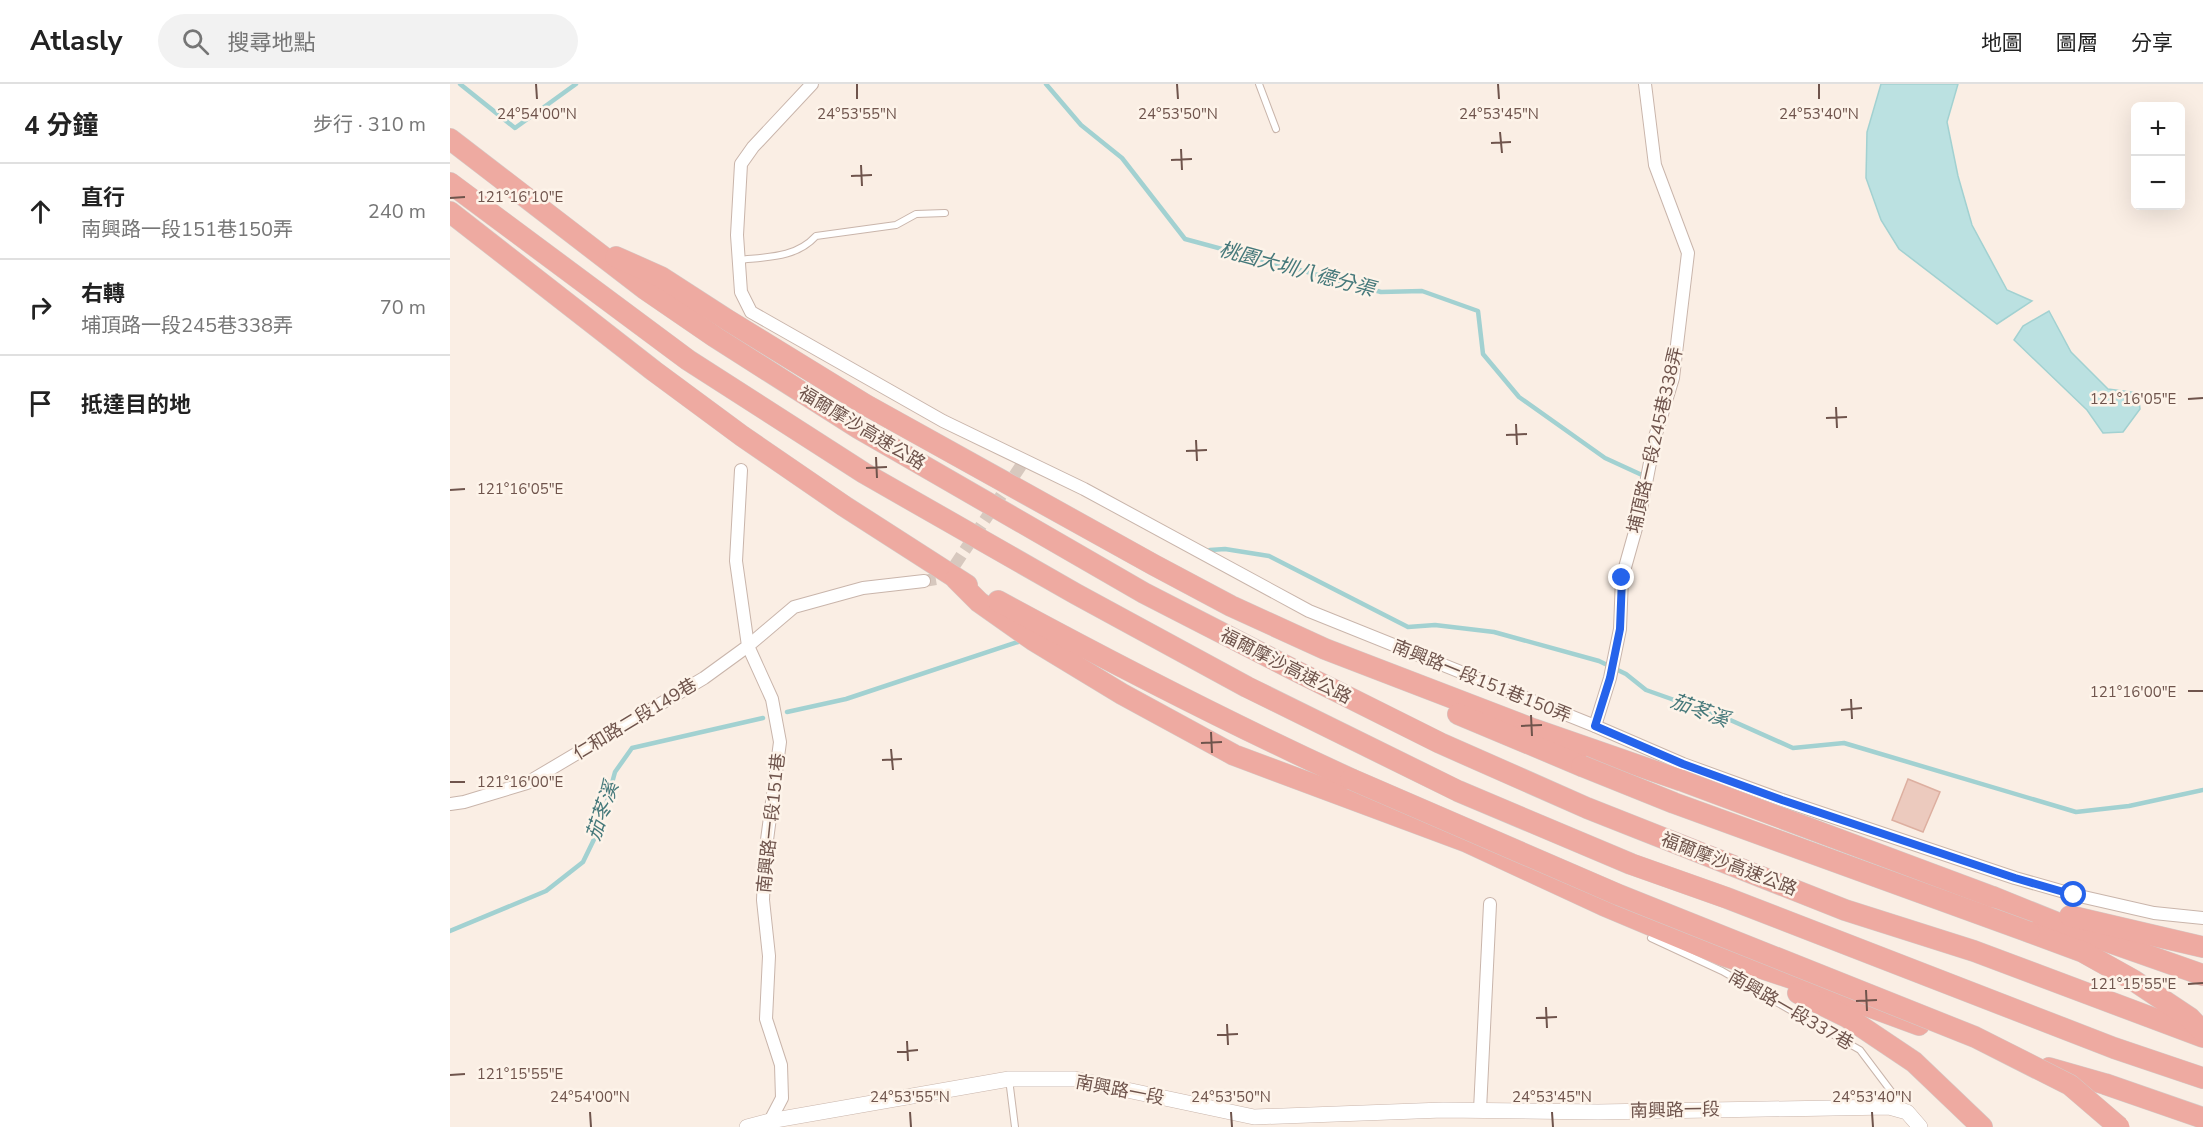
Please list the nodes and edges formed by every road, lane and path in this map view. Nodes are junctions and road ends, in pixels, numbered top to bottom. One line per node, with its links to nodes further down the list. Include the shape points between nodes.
1 (812, 84): 10 (street, via 741,164)
2 (1259, 84): 4 (lane)
3 (1645, 84): 16 (street, 埔頂路一段245巷338弄, via 1655,165 1688,253 1673,378 1622,578 1616,652)
4 (1276, 129)
5 (450, 139): 9 (highway, 福爾摩沙高速公路)
6 (450, 183): 26 (highway, 福爾摩沙高速公路, via 688,360 864,473 1247,687 1458,791 1630,864 2114,1048)
7 (450, 212): 12 (highway, via 742,436)
8 (945, 213): 10 (lane, via 916,214 896,225 816,236 788,254)
9 (578, 239): 15 (highway, via 661,277 866,405 1154,565); 25 (highway, 福爾摩沙高速公路, via 715,337 858,428 1144,593 1430,738 1587,808 1845,910 1974,951)
10 (739, 260): 16 (street, 南興路一段151巷150弄, via 741,292 752,312 943,421 1084,489 1309,611)
11 (741, 470): 14 (street, 南興路一段151巷, via 736,561)
12 (956, 579): 23 (highway, via 979,602 1033,640 1234,755 1467,842); 36 (highway, bridge, via 1241,729 1351,779 1620,896 1975,1037 2070,1085)
13 (924, 581): 14 (street, via 863,588 794,607)
14 (748, 646): 17 (street, 仁和路二段149巷, via 704,678 527,783); 31 (street, 南興路一段151巷, via 772,699 780,742 763,900 769,957 766,1019 781,1065 782,1098)
15 (1325, 649): 18 (highway, bridge); 25 (highway, bridge, via 1432,703 1674,803 2083,952 2190,1018)
16 (1595, 726): 20 (street, 南興路一段151巷150弄, via 1709,774 2015,878 2154,913)
17 (450, 804)
18 (1993, 897): 22 (highway); 24 (highway)
19 (1490, 904): 28 (street)
20 (2203, 918)
21 (1651, 938): 29 (lane, 南興路一段337巷, via 1722,971 1860,1050)
22 (2203, 947)
23 (1722, 955): 30 (highway, via 2014,1058); 35 (highway, via 1847,1017 1914,1062)
24 (2203, 975)
25 (2203, 1035)
26 (2203, 1078)
27 (1009, 1079): 28 (street, 南興路一段, via 1075,1079 1254,1117); 31 (street, 南興路一段); 33 (lane)
28 (1480, 1110): 29 (street, 南興路一段, via 1889,1107)
29 (1907, 1112): 34 (street)
30 (2203, 1118)
31 (770, 1121): 32 (street, 南興路一段)
32 (747, 1127)
33 (1015, 1127)
34 (1920, 1127)
35 (1982, 1127)
36 (2118, 1127)

